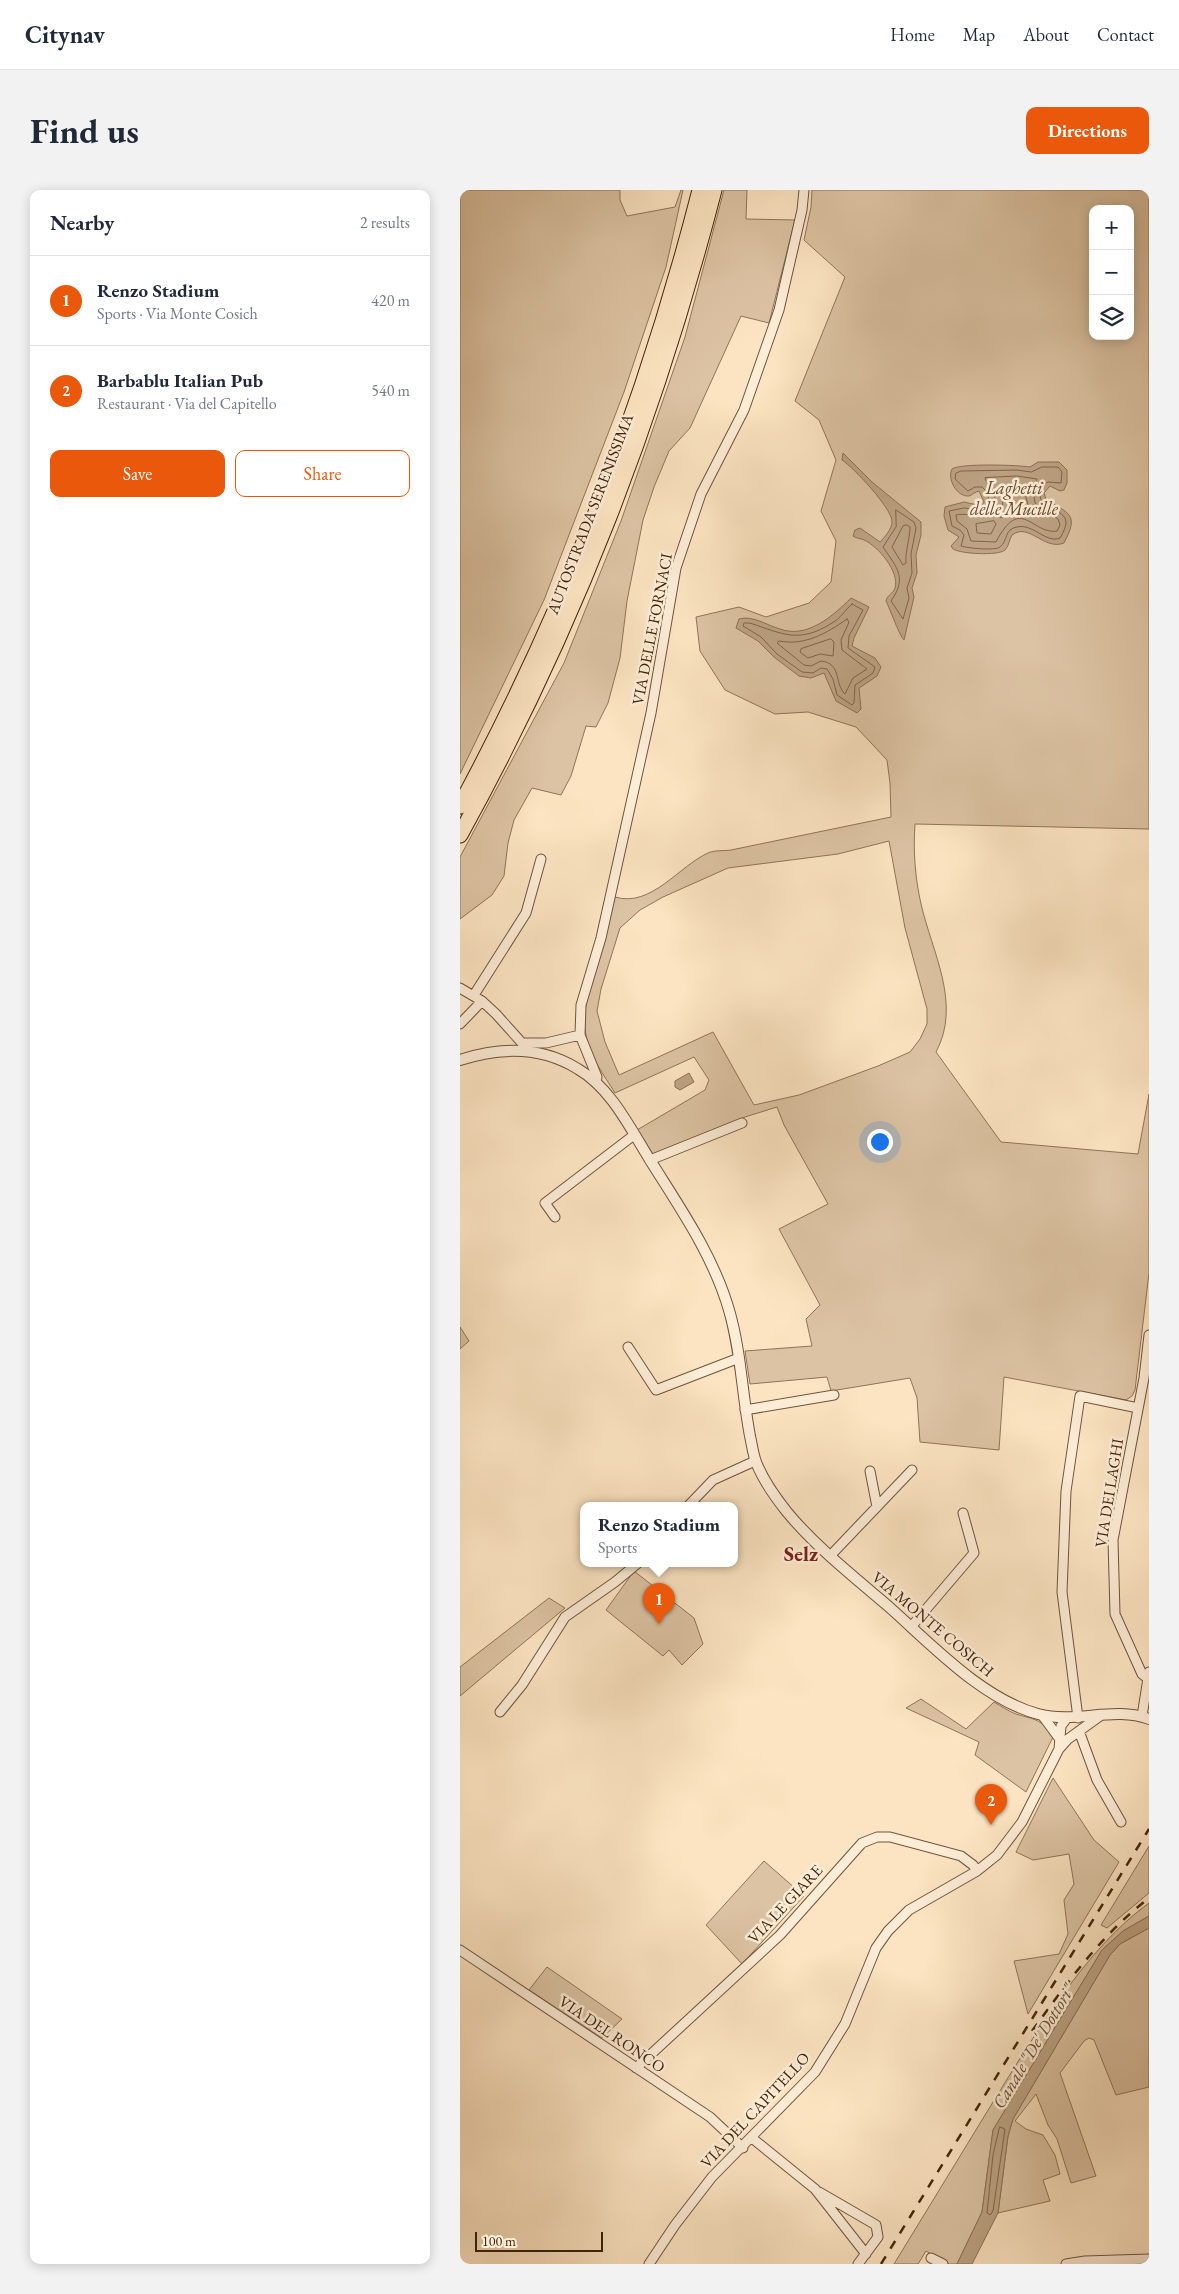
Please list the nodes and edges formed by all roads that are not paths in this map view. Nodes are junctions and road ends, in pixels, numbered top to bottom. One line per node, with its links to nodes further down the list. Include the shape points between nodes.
1 (700, 190): 4 (highway, AUTOSTRADA SERENISSIMA, via 651,361 597,514 531,666)
2 (714, 190): 5 (highway, AUTOSTRADA SERENISSIMA, via 662,374 610,518 544,672)
3 (804, 190): 11 (street, VIA DELLE FORNACI, via 779,310 744,410 701,494 676,568 651,713 601,938 581,1006)
4 (460, 806)
5 (460, 834)
6 (541, 859): 8 (street, via 526,913)
7 (460, 988): 8 (street)
8 (474, 995): 9 (street)
9 (482, 1001): 10 (street); 11 (street, via 522,1042 546,1043)
10 (460, 1024)
11 (580, 1035): 13 (street, VIA DELLE FORNACI, via 597,1077)
12 (460, 1060): 13 (street, VIA MONTE COSICH, via 501,1050 538,1053 579,1069)
13 (596, 1083): 15 (street, VIA MONTE COSICH, via 612,1100)
14 (742, 1123): 16 (street)
15 (634, 1135): 16 (street, VIA MONTE COSICH); 17 (street, via 545,1203)
16 (650, 1160): 20 (street, VIA MONTE COSICH, via 719,1276)
17 (555, 1217)
18 (1149, 1335): 22 (street, VIA DEI LAGHI)
19 (628, 1347): 20 (street, via 656,1390)
20 (739, 1358): 23 (street, VIA MONTE COSICH)
21 (834, 1395): 23 (street)
22 (1138, 1408): 33 (street, VIA DEI LAGHI, via 1113,1540 1113,1604 1142,1674); 38 (street, via 1080,1396 1066,1491 1062,1592)
23 (745, 1410): 24 (street, VIA MONTE COSICH)
24 (755, 1461): 27 (street, via 713,1480); 30 (street, VIA MONTE COSICH, via 769,1489)
25 (912, 1470): 28 (street)
26 (870, 1471): 28 (street)
27 (692, 1502)
28 (877, 1506): 30 (street)
29 (963, 1513): 32 (street, via 974,1553)
30 (830, 1556): 32 (street, VIA MONTE COSICH)
31 (633, 1567): 34 (street, via 565,1617 522,1685)
32 (911, 1627): 35 (street, VIA MONTE COSICH, via 983,1688 1023,1710)
33 (1148, 1675): 39 (street)
34 (500, 1712)
35 (1042, 1715): 37 (street, VIA MONTE COSICH); 41 (street)
36 (1100, 1716): 38 (street, VIA MONTE COSICH); 39 (street, VIA MONTE COSICH, via 1123,1714); 40 (street)
37 (1067, 1718): 38 (street, VIA MONTE COSICH); 41 (street, VIA DEL CAPITELLO, via 1061,1726)
38 (1078, 1718)
39 (1145, 1718)
40 (1079, 1731): 41 (street); 42 (street, via 1097,1780)
41 (1063, 1739): 43 (street, VIA DEL CAPITELLO, via 1022,1822 1010,1840)
42 (1121, 1822)
43 (977, 1871): 45 (street, VIA LE GIARE, via 961,1856 890,1837 862,1842 780,1935); 46 (street, VIA DEL CAPITELLO, via 917,1904 888,1931 876,1948 846,2024 815,2072)
44 (460, 1950): 45 (street, VIA DEL RONCO)
45 (636, 2068): 47 (street, VIA DEL RONCO, via 710,2117)
46 (752, 2138): 47 (street, VIA DEL CAPITELLO); 48 (street)
47 (743, 2148): 52 (street, VIA DEL CAPITELLO, via 712,2177)
48 (815, 2190): 49 (street); 49 (street, via 876,2225 878,2237)
49 (866, 2254): 53 (street)
50 (932, 2258): 54 (street)
51 (1149, 2260): 55 (street)
52 (650, 2264)
53 (858, 2264)
54 (943, 2264)
55 (1066, 2264)

